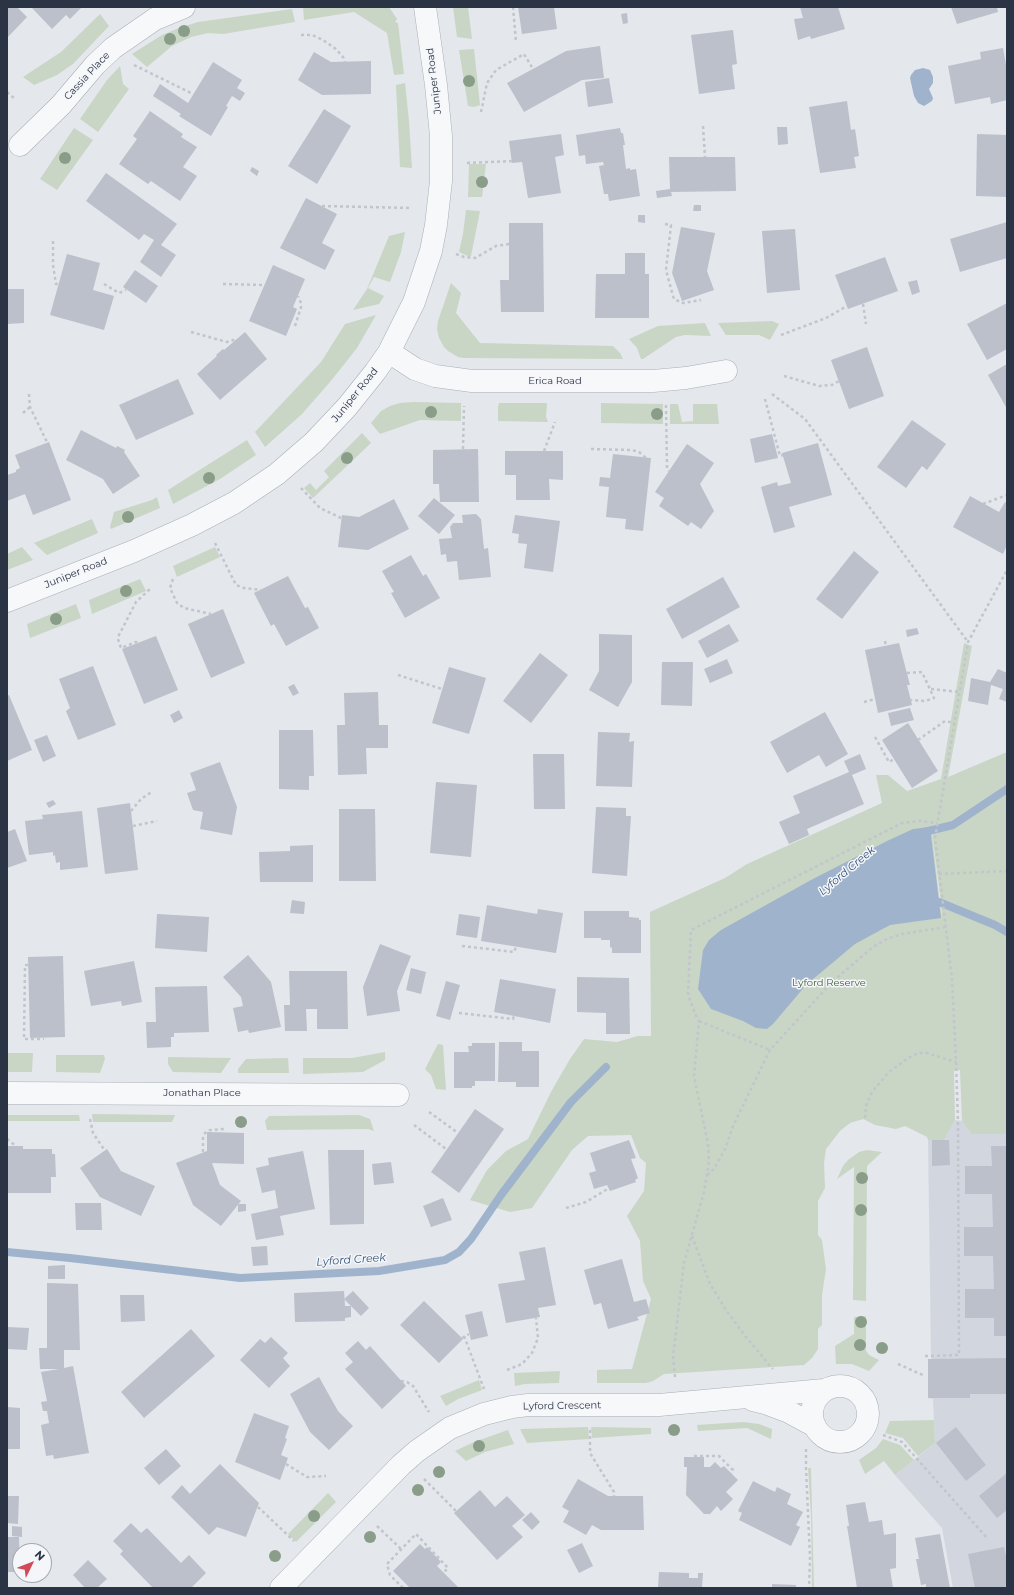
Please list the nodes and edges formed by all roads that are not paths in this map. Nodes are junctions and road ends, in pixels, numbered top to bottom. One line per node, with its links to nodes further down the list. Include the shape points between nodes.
1 (184, 7): 3 (street, Cassia Place, via 154,20 113,48)
2 (425, 7): 4 (street, Juniper Road, via 441,136 439,201 431,251 422,279)
3 (20, 146)
4 (389, 352): 5 (street, Erica Road, via 415,369 435,376 472,381 653,381); 6 (street, Juniper Road, via 362,390 330,426 284,469 234,503 176,533)
5 (726, 371)
6 (7, 601)
7 (7, 1093): 8 (street, Jonathan Place)
8 (398, 1095)
9 (824, 1390): 10 (street, Lyford Crescent); 11 (street, via 818,1396 812,1411); 11 (street, Lyford Crescent, via 839,1385 854,1389 866,1401 869,1418 860,1434 853,1440 844,1442 827,1439)
10 (743, 1398): 11 (street, Lyford Crescent, via 789,1412); 12 (street, Lyford Crescent, via 659,1405 528,1405 500,1410 466,1421 433,1439 401,1465)
11 (815, 1426)
12 (281, 1588)

